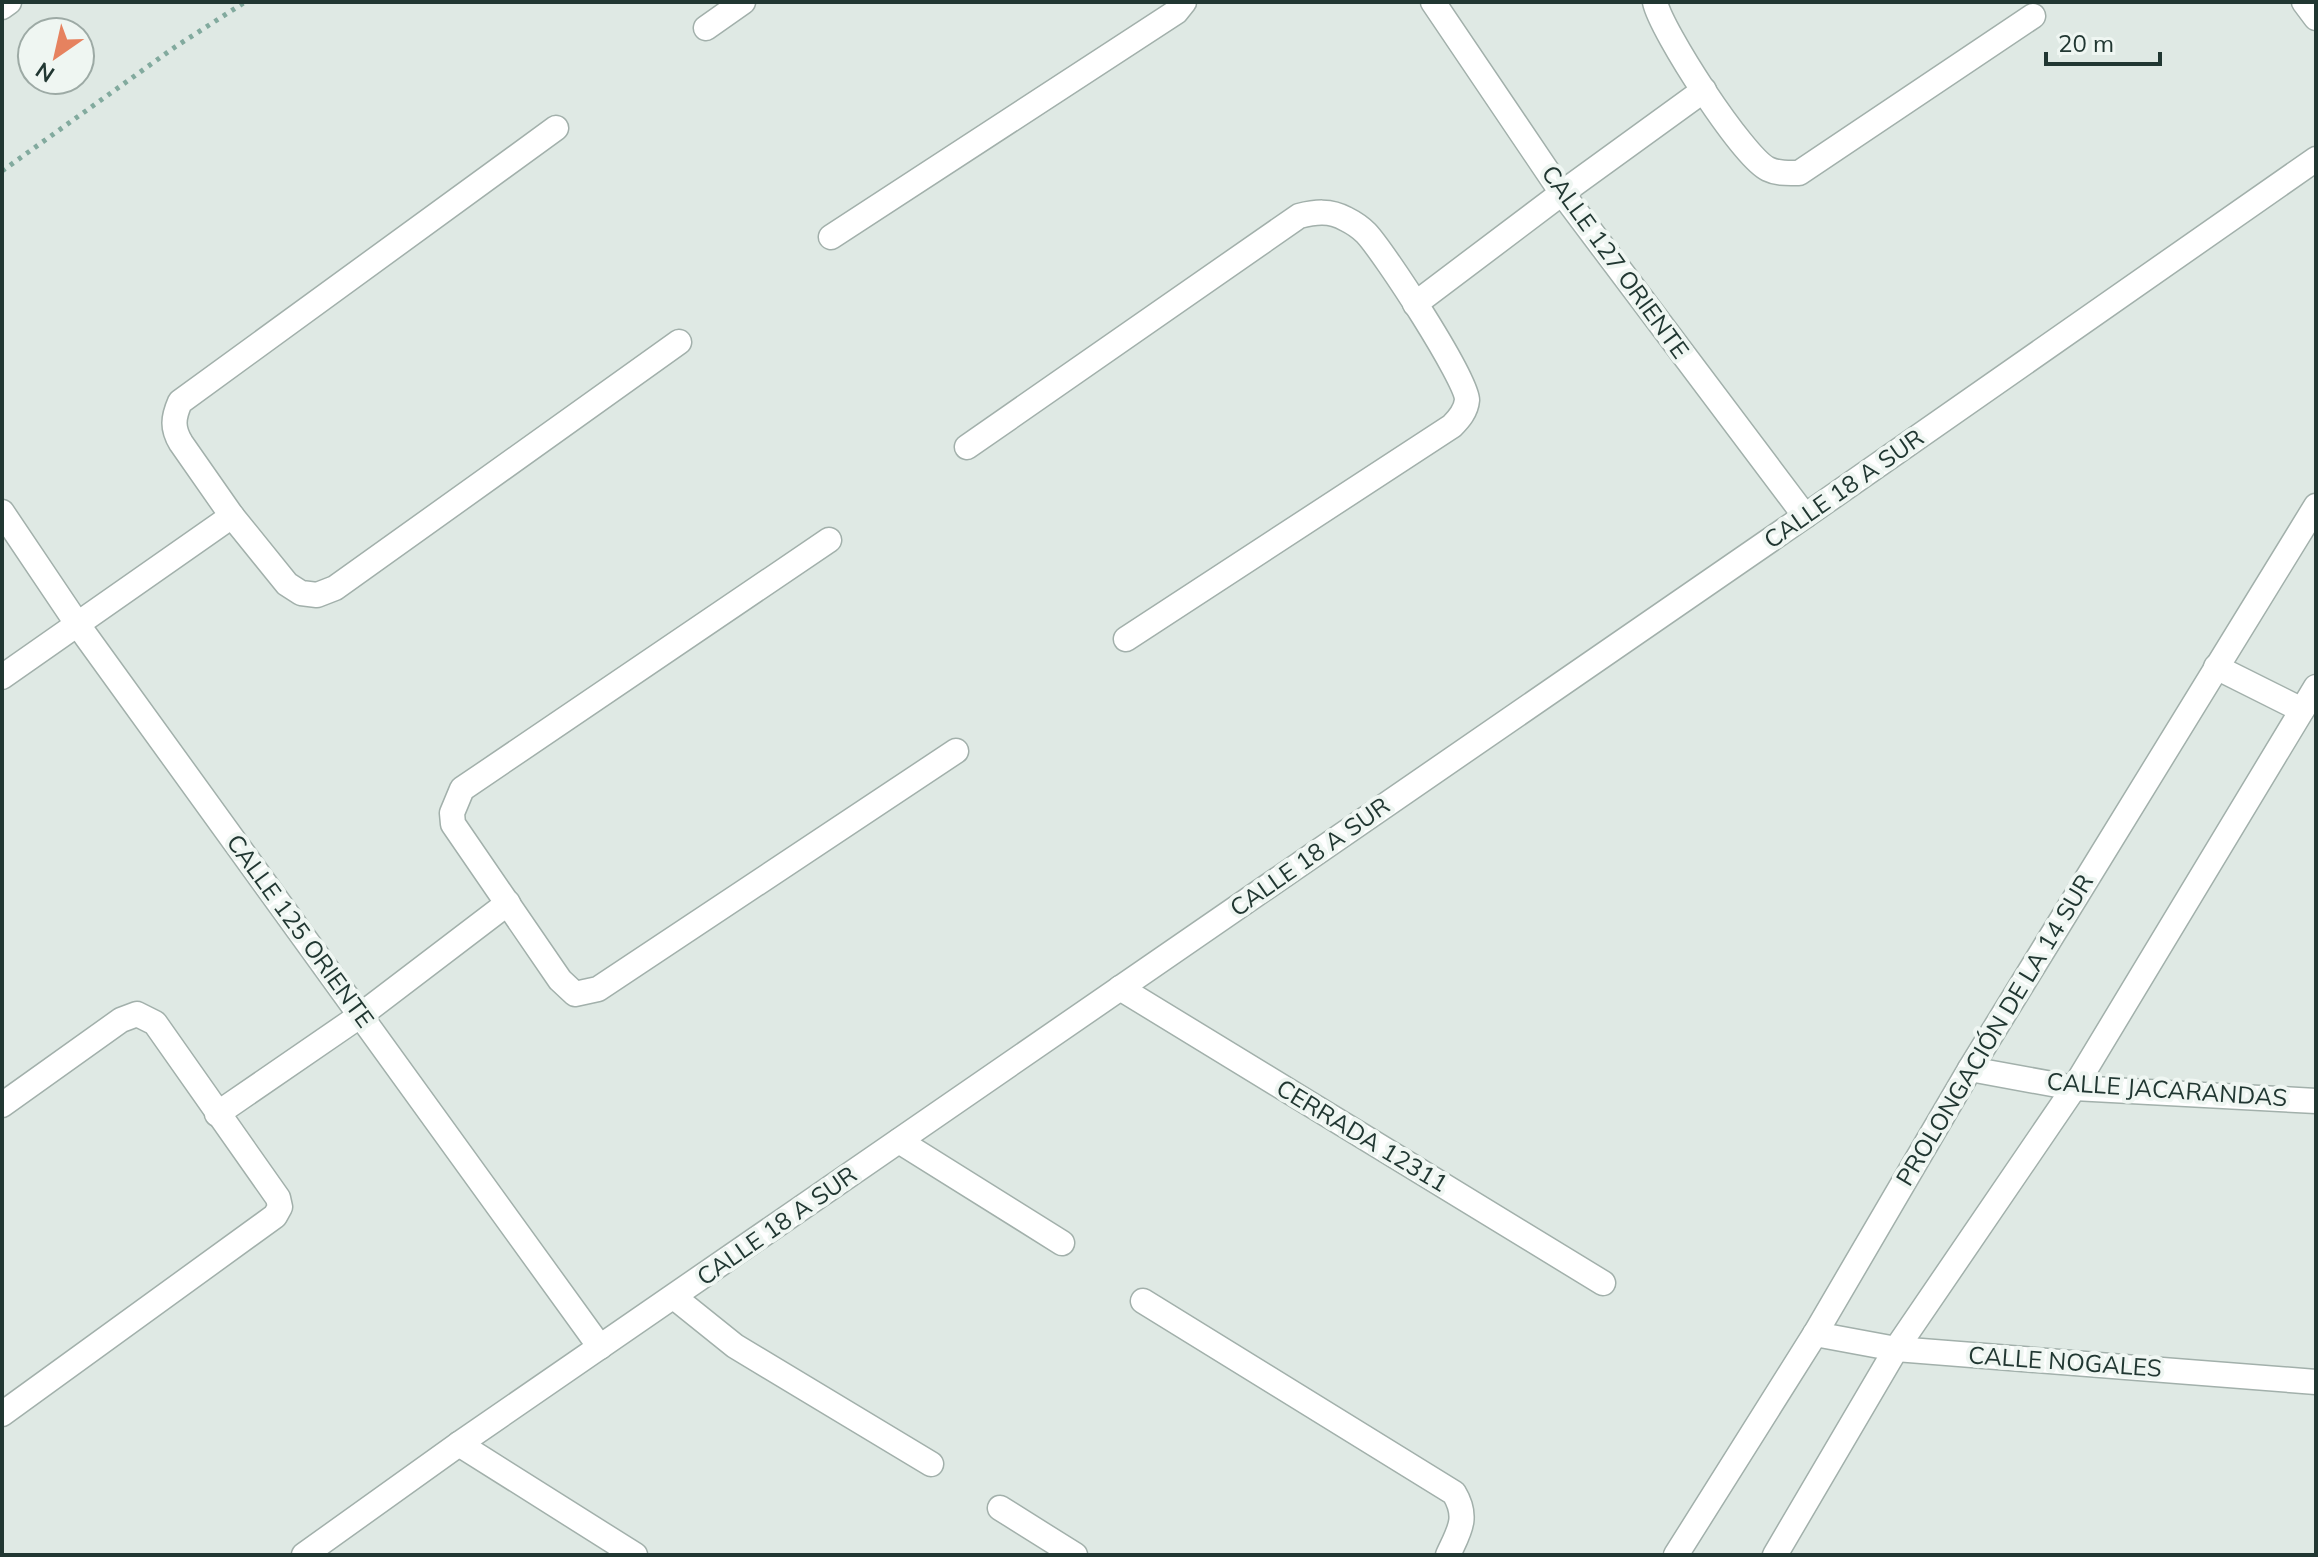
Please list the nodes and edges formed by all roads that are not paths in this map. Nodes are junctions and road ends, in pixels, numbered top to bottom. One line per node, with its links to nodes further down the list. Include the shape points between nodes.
1 (9, 2): 7 (street)
2 (743, 2): 10 (street)
3 (1184, 2): 15 (street)
4 (1433, 2): 14 (street, CALLE 127 ORIENTE)
5 (1655, 2): 11 (street)
6 (2304, 2): 9 (street)
7 (2, 7)
8 (2033, 16): 11 (street, via 1799,173 1767,169 1752,156)
9 (2316, 18)
10 (706, 28)
11 (1704, 90): 14 (street)
12 (556, 128): 21 (street, via 180,402 174,432)
13 (2316, 159): 22 (street, CALLE 18 A SUR)
14 (1562, 193): 16 (street); 22 (street, CALLE 127 ORIENTE)
15 (831, 237)
16 (1415, 304): 18 (street, via 1365,233 1344,218 1319,211 1299,216); 25 (street, via 1464,387 1462,415)
17 (679, 342): 21 (street, via 335,588 317,595 287,584)
18 (967, 447)
19 (2316, 506): 26 (street, PROLONGACIÓN DE LA 14 SUR)
20 (2, 512): 24 (street, CALLE 125 ORIENTE)
21 (232, 516): 24 (street)
22 (1805, 516): 32 (street, CALLE 18 A SUR)
23 (829, 540): 31 (street, via 462,789 453,824)
24 (78, 625): 27 (street); 33 (street, CALLE 125 ORIENTE)
25 (1126, 639)
26 (2216, 667): 29 (street); 34 (street, PROLONGACIÓN DE LA 14 SUR)
27 (2, 677)
28 (2316, 687): 29 (street)
29 (2302, 710): 35 (street)
30 (956, 751): 31 (street, via 598,989 575,994 565,987)
31 (508, 903): 33 (street)
32 (1120, 988): 39 (street, CALLE 18 A SUR); 41 (street, CERRADA 12311)
33 (361, 1015): 38 (street); 45 (street, CALLE 125 ORIENTE)
34 (1970, 1069): 35 (street, CALLE JACARANDAS); 44 (street, PROLONGACIÓN DE LA 14 SUR)
35 (2074, 1088): 36 (street, CALLE JACARANDAS); 46 (street)
36 (2316, 1101)
37 (2, 1105): 38 (street, via 137,1014 155,1023)
38 (217, 1114): 48 (street, via 278,1198 275,1216)
39 (899, 1141): 40 (street); 42 (street, CALLE 18 A SUR)
40 (1062, 1243)
41 (1603, 1283)
42 (674, 1297): 45 (street, CALLE 18 A SUR); 50 (street, via 735,1346)
43 (1143, 1301): 55 (street, via 1454,1493 1463,1508 1462,1526)
44 (1815, 1334): 46 (street, CALLE NOGALES); 56 (street, PROLONGACIÓN DE LA 14 SUR)
45 (600, 1347): 49 (street, CALLE 18 A SUR)
46 (1896, 1349): 47 (street, CALLE NOGALES); 57 (street)
47 (2316, 1382)
48 (2, 1414)
49 (459, 1444): 52 (street, CALLE 18 A SUR); 53 (street)
50 (931, 1464)
51 (1000, 1508): 54 (street)
52 (304, 1555)
53 (635, 1555)
54 (1075, 1555)
55 (1448, 1555)
56 (1676, 1555)
57 (1775, 1555)

